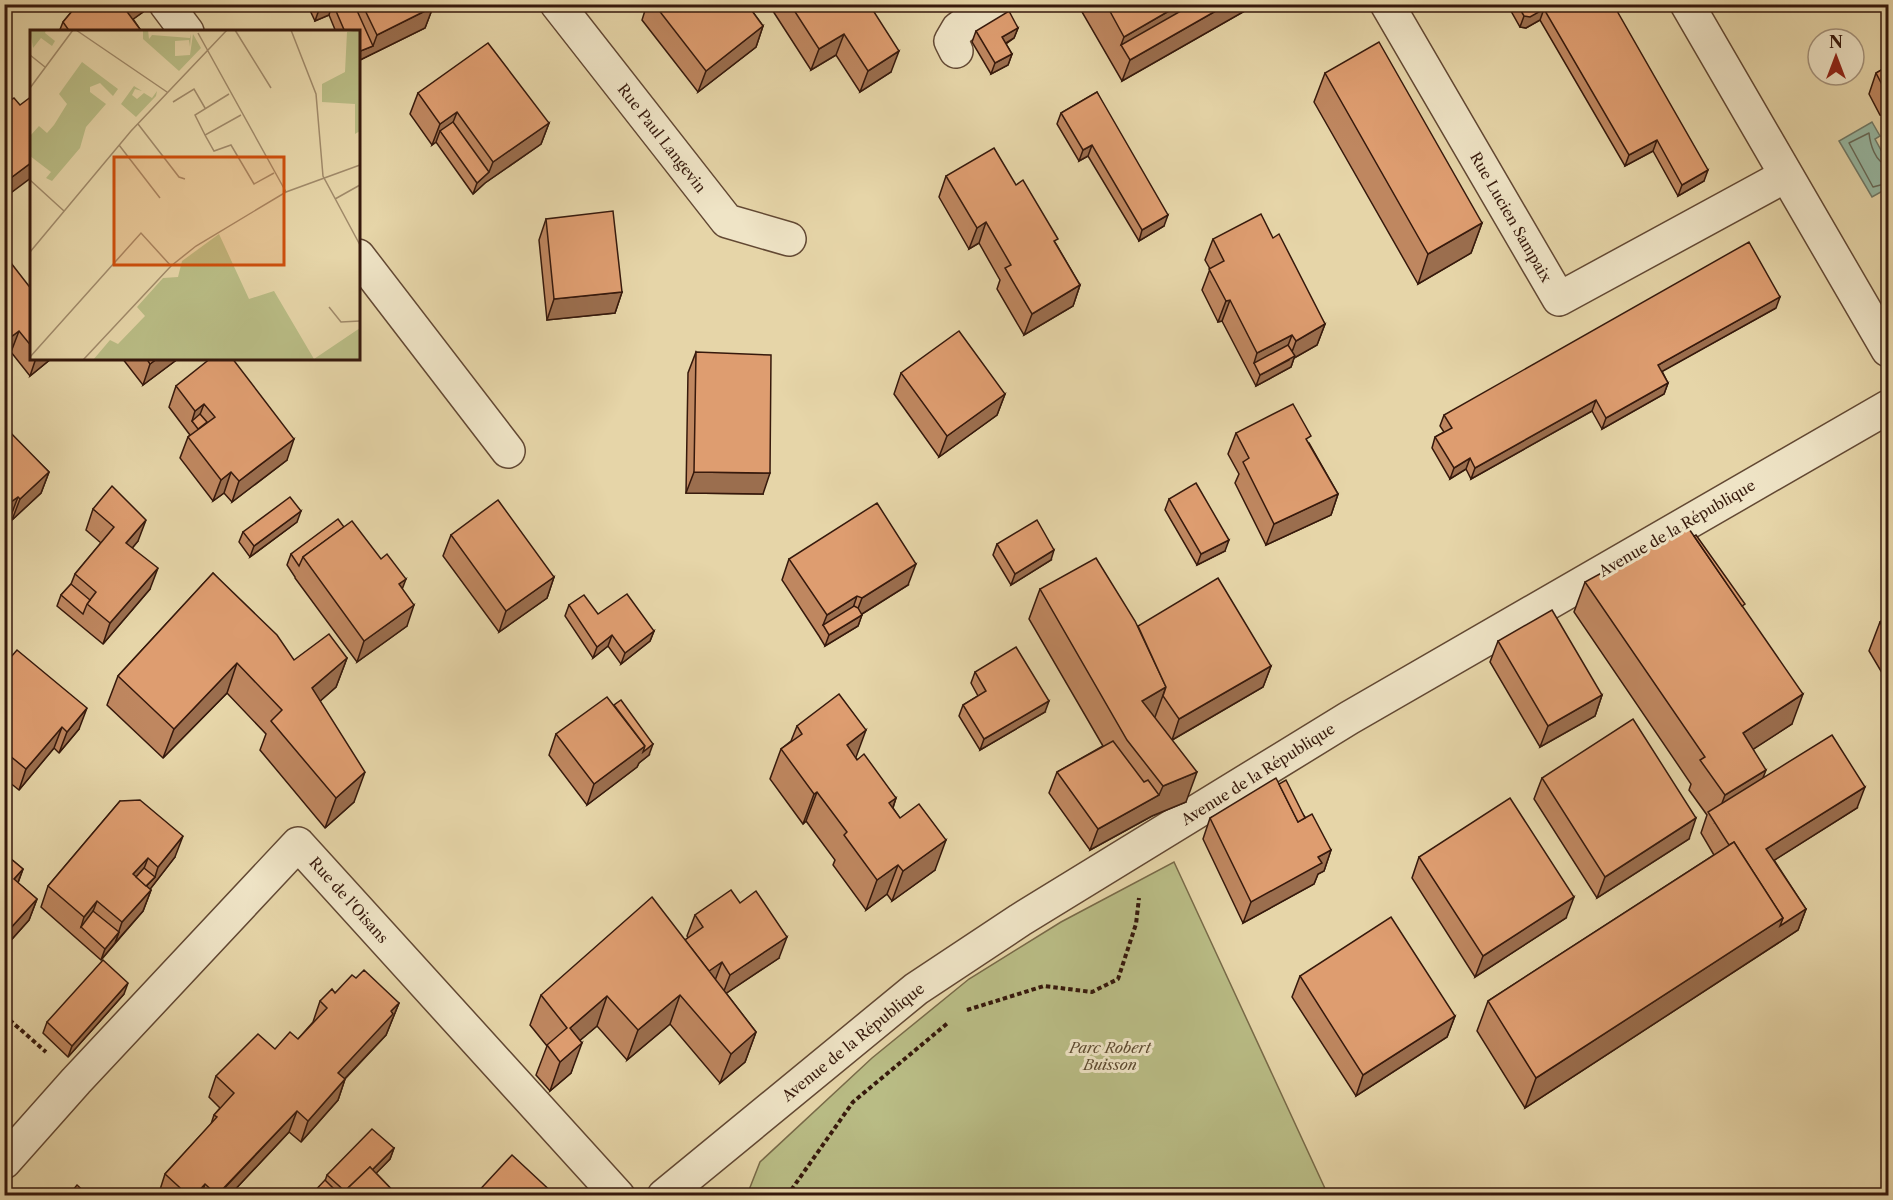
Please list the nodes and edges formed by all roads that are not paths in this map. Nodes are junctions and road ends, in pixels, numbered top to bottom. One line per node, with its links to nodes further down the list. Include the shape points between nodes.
1 (166, 4): 6 (street)
2 (557, 4): 9 (street, Rue Paul Langevin, via 727,221)
3 (993, 4): 7 (street, via 958,29 951,41)
4 (1388, 4): 8 (street, Rue Lucien Sampaix, via 1559,299)
5 (1686, 4): 8 (street)
6 (186, 30)
7 (956, 51)
8 (1785, 176): 11 (street)
9 (789, 239)
10 (360, 259): 13 (street)
11 (1888, 350)
12 (1888, 407): 16 (street, Avenue de la République, via 1349,718 1020,920 916,989)
13 (508, 451)
14 (4, 1162): 15 (street, Rue de l'Oisans, via 298,844)
15 (618, 1196)
16 (664, 1196)

